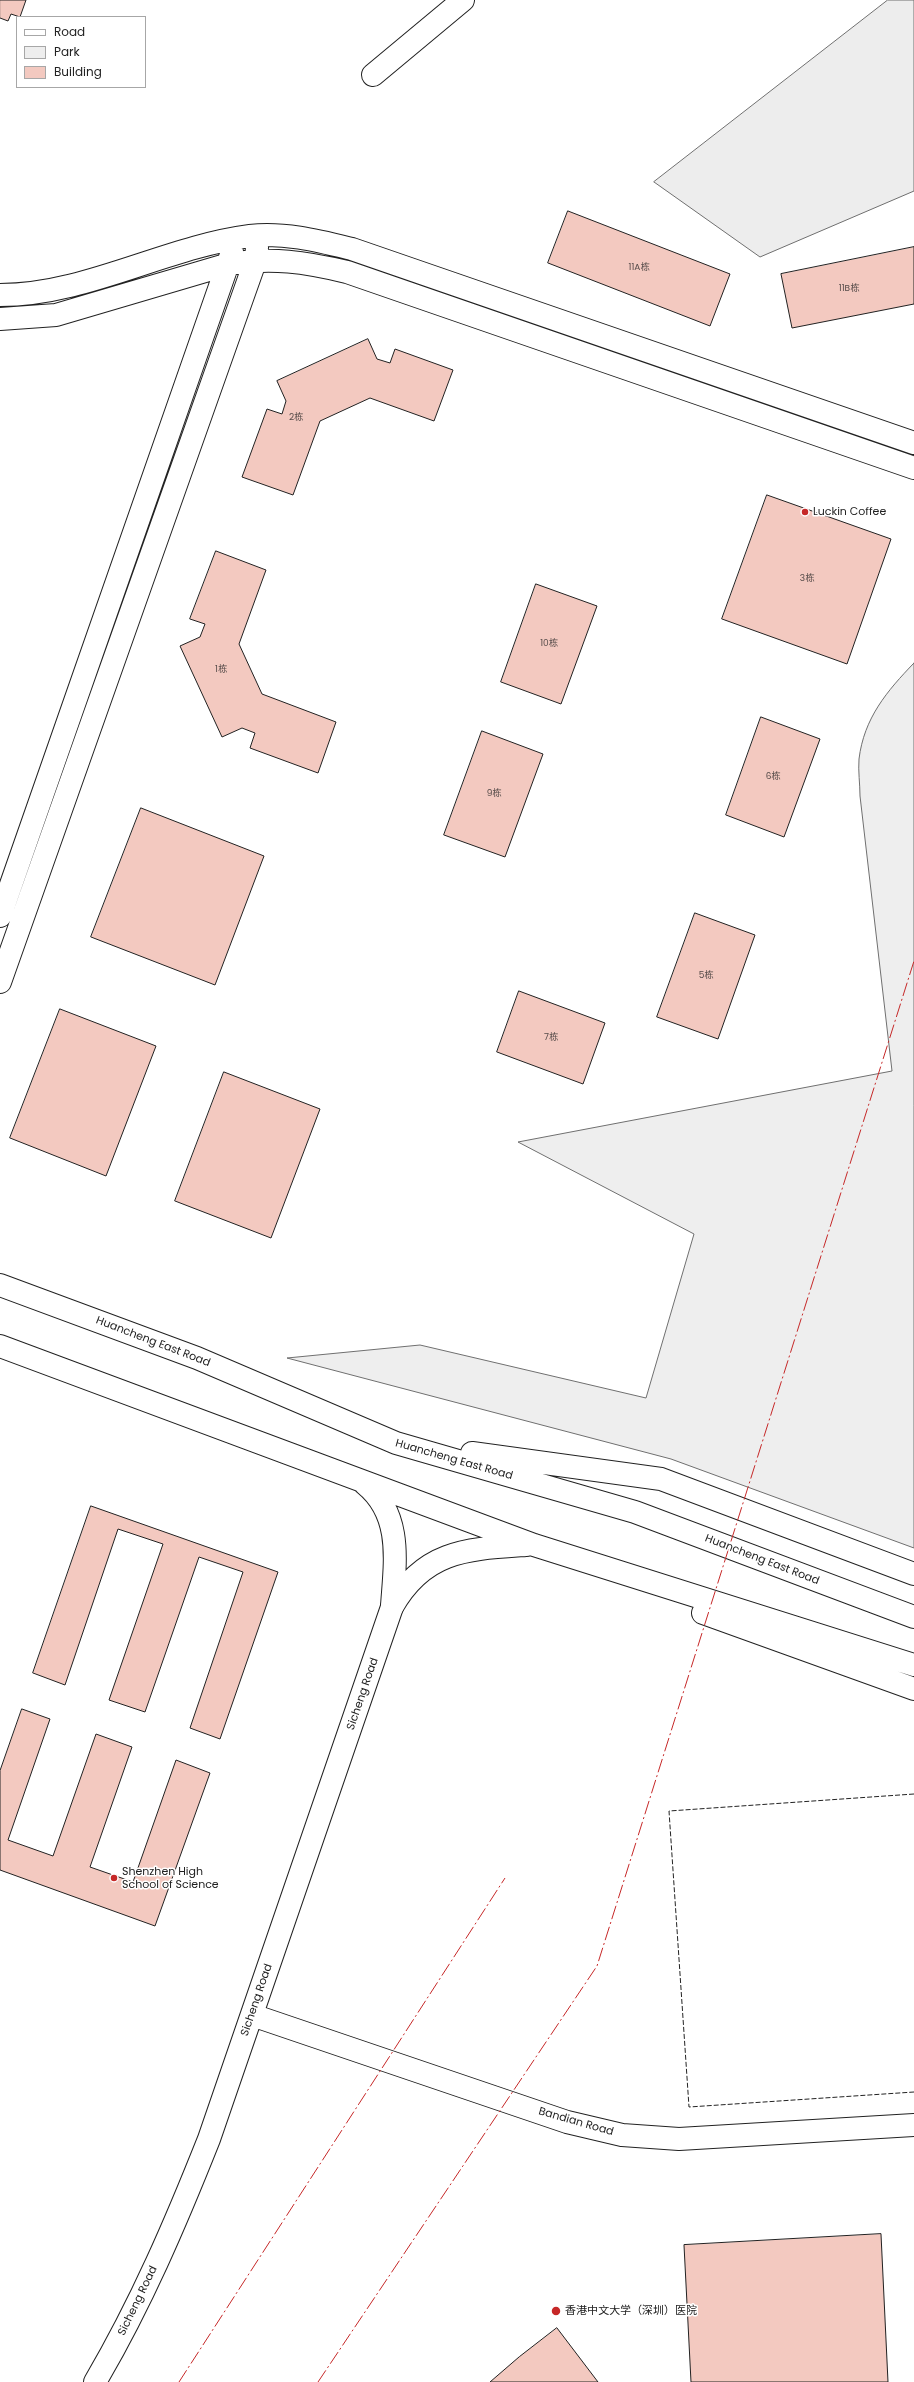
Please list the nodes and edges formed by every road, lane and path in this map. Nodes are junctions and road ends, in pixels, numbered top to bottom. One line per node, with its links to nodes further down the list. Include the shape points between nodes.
1 (463, 0): 2 (street)
2 (373, 75)
3 (258, 236): 4 (street); 5 (street); 9 (street, via 304,238 352,249)
4 (235, 239): 6 (street); 7 (street, via 207,243 58,289)
5 (256, 259): 6 (street); 10 (street, via 300,261 347,272); 12 (street)
6 (229, 264): 8 (street, via 56,315); 11 (street)
7 (0, 295)
8 (0, 319)
9 (914, 443)
10 (914, 468)
11 (0, 916)
12 (0, 982)
13 (0, 1285): 15 (street, Huancheng East Road, via 197,1358)
14 (0, 1346): 16 (street)
15 (396, 1443): 18 (street, via 661,1479); 20 (street, Huancheng East Road, via 635,1512)
16 (361, 1480): 17 (street); 19 (street, via 380,1500 392,1524 395,1545)
17 (534, 1545): 19 (street, via 473,1549 443,1557 418,1573); 21 (street); 22 (street, via 608,1579)
18 (914, 1574)
19 (392, 1607): 23 (street, Sicheng Road)
20 (914, 1617)
21 (914, 1665)
22 (914, 1689)
23 (252, 2015): 24 (street, Bandian Road, via 567,2122 622,2135 679,2139); 25 (street, Sicheng Road, via 209,2139 178,2216 144,2291)
24 (914, 2126)
25 (95, 2382)

